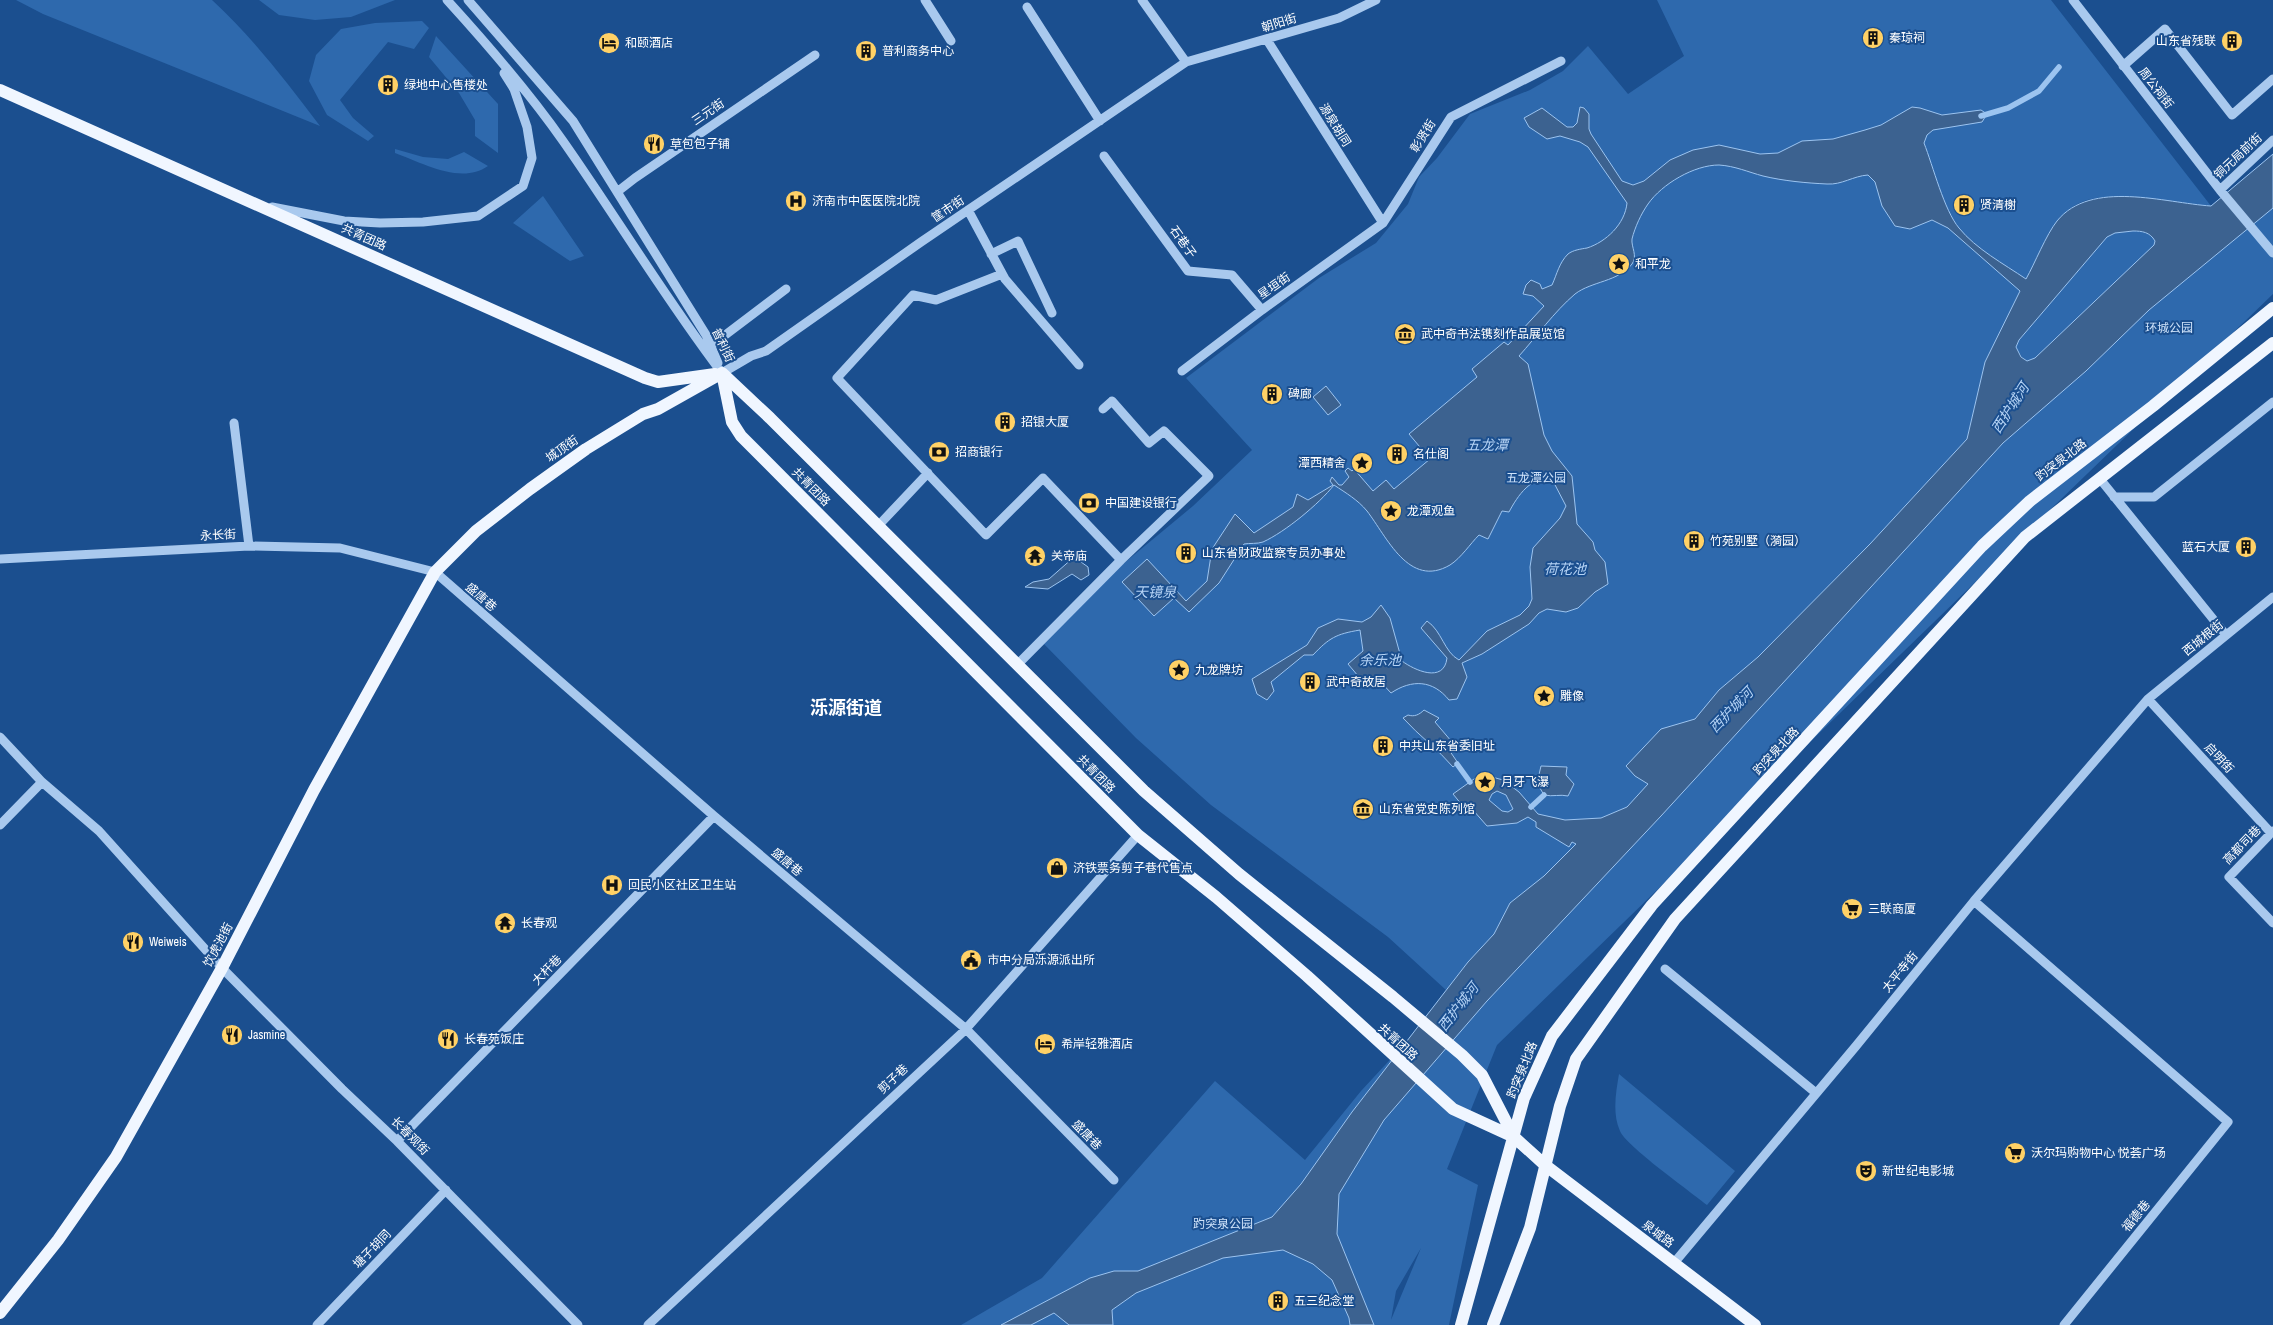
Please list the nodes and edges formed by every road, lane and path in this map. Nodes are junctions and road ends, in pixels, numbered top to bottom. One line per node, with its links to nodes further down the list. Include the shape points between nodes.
1 (447, 0): 8 (street, 普利街)
2 (468, 0): 21 (street, 普利街, via 573,121)
3 (925, 0): 10 (street)
4 (1142, 0): 13 (street)
5 (1376, 0): 9 (street, 朝阳街, via 1339,18)
6 (2073, 0): 14 (street, 周公祠街)
7 (1026, 7): 17 (street)
8 (479, 35): 22 (street, via 514,89 527,127 532,158 523,186 501,203 478,216 391,223 344,221); 36 (street, 普利街, via 562,140)
9 (1267, 40): 13 (street, 朝阳街); 24 (street, 源泉胡同)
10 (951, 41)
11 (815, 54): 21 (street, 三元街)
12 (1561, 61): 24 (street, 彰贤街, via 1451,117)
13 (1186, 62): 17 (street, 筐市街)
14 (2123, 66): 15 (street, via 2165,29 2232,115); 20 (street, 周公祠街)
15 (2273, 79)
16 (0, 90): 22 (main road, 共青团路)
17 (1100, 121): 23 (street, 筐市街)
18 (2273, 140): 20 (street, 铜元局前街)
19 (1104, 156): 30 (street, 石巷子, via 1188,271 1232,275)
20 (2220, 190): 25 (street, 周公祠街)
21 (617, 192): 33 (street, 普利街)
22 (255, 204): 36 (main road, 共青团路, via 645,378 658,382)
23 (968, 210): 26 (street); 36 (street, 筐市街, via 766,351)
24 (1383, 223): 30 (street, 星垣街)
25 (2273, 253)
26 (992, 254): 27 (street); 31 (street, via 1018,241)
27 (1002, 274): 34 (street); 40 (street, via 936,300 913,295 837,378)
28 (786, 289): 33 (street)
29 (2273, 308): 64 (main road, 趵突泉北路, via 2030,501 1982,546 1659,898 1552,1036 1524,1098)
30 (1262, 310): 35 (street, 星垣街)
31 (1052, 313)
32 (2273, 344): 41 (main road)
33 (712, 345): 36 (street, 普利街)
34 (1078, 365)
35 (1182, 371)
36 (722, 373): 43 (main road, 共青团路); 47 (main road, 城顶街, via 643,414 586,449 476,532); 57 (main road, 共青团路, via 732,422 742,436)
37 (2273, 402): 42 (street, via 2154,497)
38 (1103, 409): 46 (street, via 1112,401 1149,443 1164,431 1209,476)
39 (234, 423): 44 (street)
40 (928, 473): 43 (street); 46 (street, via 986,535 1043,478)
41 (2100, 479): 42 (street); 66 (main road, via 2025,538 1675,920 1576,1059)
42 (2114, 497): 49 (street)
43 (878, 526): 50 (main road, 共青团路)
44 (249, 546): 45 (street, 永长街); 47 (street, 永长街, via 340,548)
45 (0, 559)
46 (1121, 560): 50 (street)
47 (435, 572): 54 (street, 盛唐巷); 60 (main road, 饮虎池街, via 314,790)
48 (2273, 597): 49 (street, 西城根街)
49 (2226, 636): 51 (street, 西城根街)
50 (1017, 665): 64 (main road, 共青团路, via 1166,811 1462,1055 1482,1075)
51 (2148, 699): 56 (street, 启明街); 58 (street, 太平寺街)
52 (0, 737): 53 (street, 长春观街)
53 (42, 782): 55 (street); 60 (street, 长春观街, via 98,831)
54 (714, 816): 62 (street, 盛唐巷); 65 (street, 大杆巷)
55 (0, 825)
56 (2272, 832): 59 (street, 高都司巷, via 2229,876)
57 (1138, 835): 62 (street, 剪子巷); 64 (main road, 共青团路, via 1258,933 1453,1109)
58 (1974, 901): 63 (street, 太平寺街); 77 (street, 福德巷, via 2228,1122)
59 (2273, 923)
60 (222, 968): 65 (street, 长春观街); 70 (main road, 饮虎池街, via 116,1157 58,1240)
61 (1665, 969): 63 (street)
62 (966, 1029): 67 (street, 盛唐巷); 73 (street, 剪子巷)
63 (1816, 1094): 69 (street, 太平寺街)
64 (1514, 1136): 66 (main road, 共青团路); 74 (main road, 趵突泉北路)
65 (397, 1141): 68 (street, 长春观街)
66 (1545, 1165): 69 (main road, 泉城路); 75 (main road, via 1530,1228)
67 (1114, 1180)
68 (446, 1190): 71 (street, 塘子胡同); 72 (street, 长春观街)
69 (1674, 1263): 76 (main road, 泉城路)
70 (0, 1313)
71 (318, 1325)
72 (578, 1325)
73 (648, 1325)
74 (1461, 1325)
75 (1493, 1325)
76 (1755, 1325)
77 (2064, 1325)

